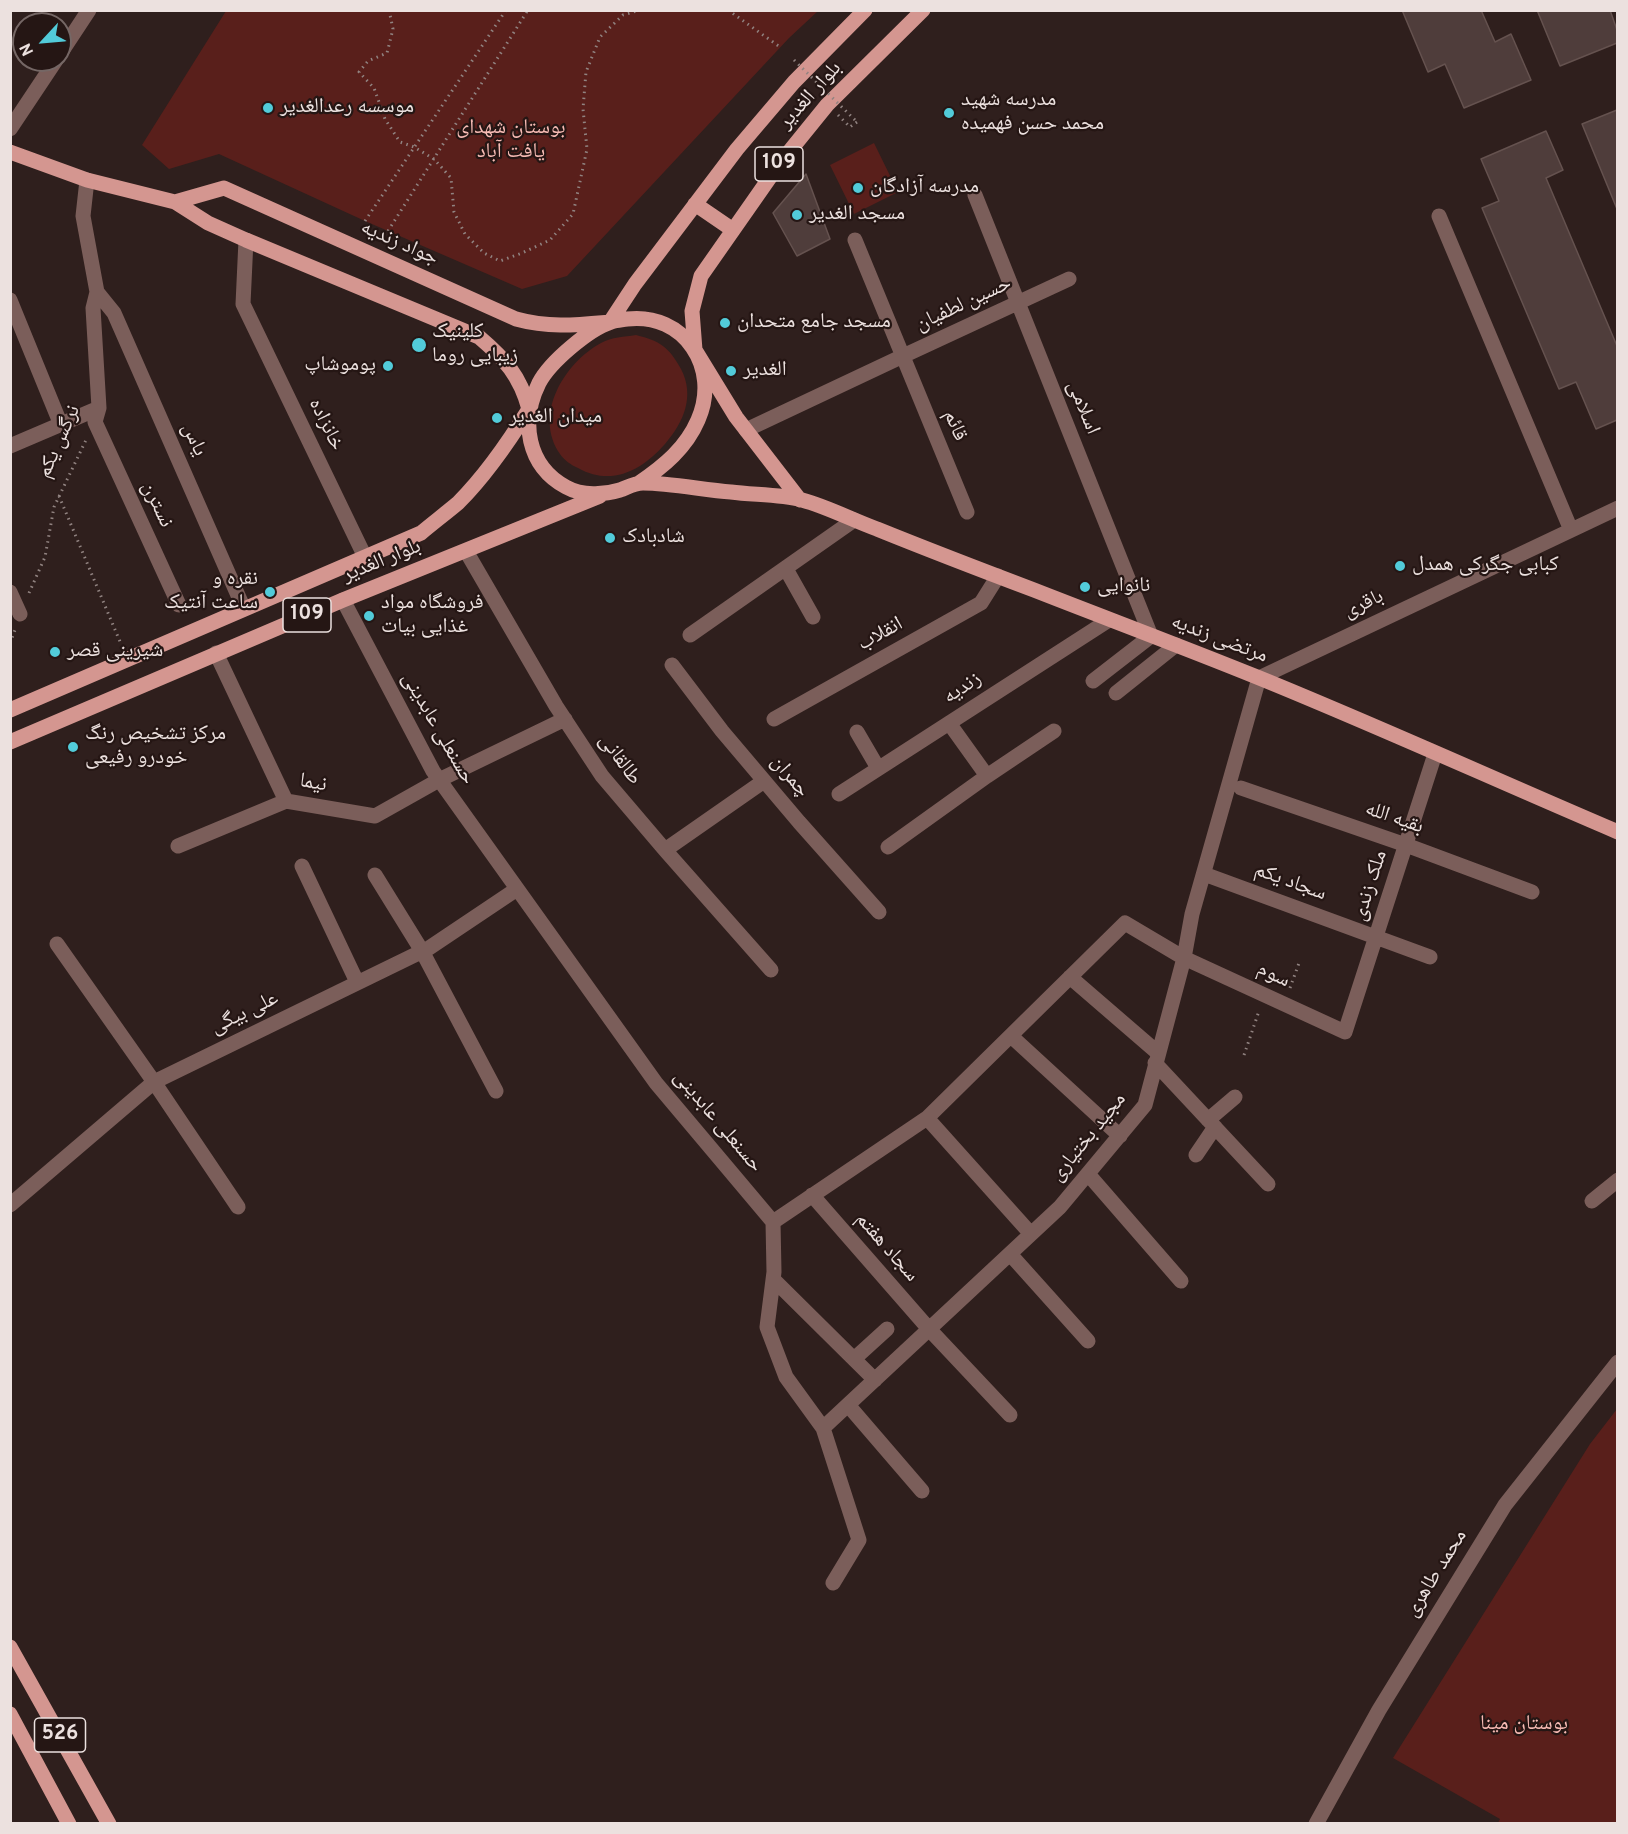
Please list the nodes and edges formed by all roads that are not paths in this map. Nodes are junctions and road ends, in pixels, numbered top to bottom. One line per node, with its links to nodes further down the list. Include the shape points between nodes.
1 (89, 10): 4 (street)
2 (865, 10): 11 (main road, بلوار الغدیر / 109, via 794,82)
3 (923, 10): 13 (main road, بلوار الغدیر / 109, via 827,105)
4 (72, 36)
5 (48, 72): 6 (street)
6 (10, 129)
7 (10, 152): 8 (main road)
8 (87, 180): 10 (main road); 17 (street, نرگس یکم, via 83,216)
9 (975, 195): 19 (street, اسلامی)
10 (176, 202): 14 (main road, via 208,223); 20 (main road, جواد زندیه, via 224,188 516,319 559,326)
11 (695, 204): 13 (main road); 20 (main road, بلوار الغدیر / 109)
12 (1439, 216): 34 (street)
13 (733, 230): 21 (main road, بلوار الغدیر / 109, via 701,276 692,311)
14 (246, 240): 23 (main road, via 478,337 512,370 524,390); 36 (street, خانزاده, via 243,304)
15 (855, 240): 22 (street, قائم)
16 (1069, 279): 19 (street, حسین لطفیان)
17 (97, 292): 24 (street, نرگس یکم, via 93,308); 42 (street, یاس, via 114,313)
18 (10, 300): 25 (street)
19 (1018, 303): 22 (street, حسین لطفیان); 47 (street, اسلامی)
20 (610, 322): 21 (main road, via 656,320 678,331); 23 (main road, via 558,359 540,381)
21 (695, 350): 26 (main road); 28 (main road, via 705,384 700,416 681,449)
22 (903, 356): 26 (street, حسین لطفیان); 32 (street, قائم)
23 (529, 409): 29 (main road, via 532,451 545,471 572,490); 36 (main road, بلوار الغدیر / 109, via 485,474 456,504 421,532)
24 (97, 415): 25 (street); 41 (street, نسترن)
25 (61, 425): 27 (street)
26 (746, 430): 30 (main road)
27 (10, 446)
28 (639, 483): 29 (main road); 30 (main road, مرتضی زندیه)
29 (605, 494): 35 (main road, بلوار الغدیر / 109)
30 (800, 500): 33 (main road, مرتضی زندیه)
31 (1617, 508): 34 (street, باقری)
32 (968, 512)
33 (854, 520): 37 (street); 38 (main road, مرتضی زندیه)
34 (1570, 530): 51 (street, باقری)
35 (466, 550): 40 (main road, بلوار الغدیر / 109); 55 (street, طالقانی)
36 (365, 556): 42 (main road, بلوار الغدیر / 109)
37 (786, 569): 44 (street); 46 (street)
38 (998, 576): 45 (main road, مرتضی زندیه); 56 (street, انقلاب, via 981,603)
39 (10, 592): 43 (street)
40 (343, 600): 49 (main road, بلوار الغدیر / 109); 64 (street, حسنعلی عابدینی)
41 (179, 605)
42 (244, 609): 54 (main road, بلوار الغدیر / 109)
43 (20, 614)
44 (813, 617)
45 (1109, 620): 47 (main road, مرتضی زندیه); 57 (street, زندیه)
46 (690, 635)
47 (1151, 636): 48 (main road, مرتضی زندیه); 52 (street)
48 (1176, 645): 51 (main road, مرتضی زندیه); 53 (street)
49 (216, 653): 60 (main road, بلوار الغدیر / 109); 68 (street)
50 (672, 665): 65 (street, چمران)
51 (1259, 678): 61 (main road, مرتضی زندیه); 76 (street, مجید بختیاری)
52 (1093, 681)
53 (1116, 693)
54 (10, 710)
55 (565, 719): 64 (street, نیما); 73 (street, طالقانی, via 602,776)
56 (774, 719)
57 (949, 723): 62 (street, زندیه); 63 (street)
58 (1054, 731): 63 (street)
59 (857, 732): 62 (street)
60 (10, 742)
61 (1435, 754): 69 (main road, مرتضی زندیه); 70 (street, ملک زندی)
62 (878, 768): 67 (street, زندیه)
63 (987, 776): 72 (street)
64 (439, 780): 68 (street, نیما, via 375,816); 77 (street, حسنعلی عابدینی)
65 (764, 781): 73 (street); 79 (street, چمران)
66 (1241, 788): 70 (street, بقیه الله)
67 (839, 794)
68 (286, 801): 71 (street, نیما)
69 (1617, 832)
70 (1406, 845): 78 (street, بقیه الله); 80 (street, ملک زندی)
71 (178, 846)
72 (888, 847)
73 (665, 850): 85 (street, طالقانی)
74 (302, 866): 87 (street)
75 (375, 874): 82 (street)
76 (1204, 874): 80 (street, سجاد یکم); 84 (street, مجید بختیاری)
77 (517, 890): 82 (street, علی بیگی); 105 (street, حسنعلی عابدینی, via 656,1083)
78 (1532, 892)
79 (879, 912)
80 (1376, 937): 83 (street, سجاد یکم); 88 (street, ملک زندی)
81 (57, 944): 91 (street)
82 (422, 951): 87 (street, علی بیگی); 92 (street)
83 (1430, 957)
84 (1184, 958): 86 (street, via 1125,923); 88 (street, سوم); 90 (street, مجید بختیاری)
85 (771, 970)
86 (1070, 977): 89 (street); 90 (street)
87 (357, 982): 91 (street, علی بیگی)
88 (1345, 1032)
89 (1011, 1036): 94 (street); 96 (street)
90 (1157, 1058): 95 (street); 96 (street, مجید بختیاری, via 1145,1105)
91 (154, 1082): 103 (street, علی بیگی); 104 (street)
92 (496, 1091)
93 (1235, 1097): 95 (street)
94 (927, 1118): 101 (street); 106 (street)
95 (1212, 1123): 97 (street); 100 (street)
96 (1120, 1136): 98 (street, مجید بختیاری)
97 (1196, 1155)
98 (1088, 1174): 106 (street, مجید بختیاری); 109 (street)
99 (1617, 1180): 102 (street)
100 (1268, 1184)
101 (812, 1195): 105 (street); 111 (street, سجاد هفتم)
102 (1592, 1201)
103 (10, 1205)
104 (238, 1207)
105 (773, 1222): 108 (street)
106 (1031, 1234): 107 (street, مجید بختیاری)
107 (1010, 1254): 111 (street, مجید بختیاری); 112 (street)
108 (773, 1279): 113 (street); 118 (street, via 767,1327 786,1377)
109 (1181, 1281)
110 (887, 1329): 113 (street)
111 (929, 1329): 115 (street, مجید بختیاری); 117 (street, سجاد هفتم)
112 (1088, 1341)
113 (854, 1359): 115 (street)
114 (1617, 1362): 125 (street, محمد طاهری, via 1505,1505 1379,1710)
115 (875, 1380): 116 (street, مجید بختیاری)
116 (848, 1405): 118 (street, مجید بختیاری); 119 (street)
117 (1010, 1415)
118 (823, 1428): 120 (street, via 859,1540)
119 (922, 1491)
120 (833, 1583)
121 (10, 1647): 124 (main road, 526)
122 (10, 1714): 123 (main road, 526)
123 (69, 1824)
124 (109, 1824)
125 (1316, 1824)

